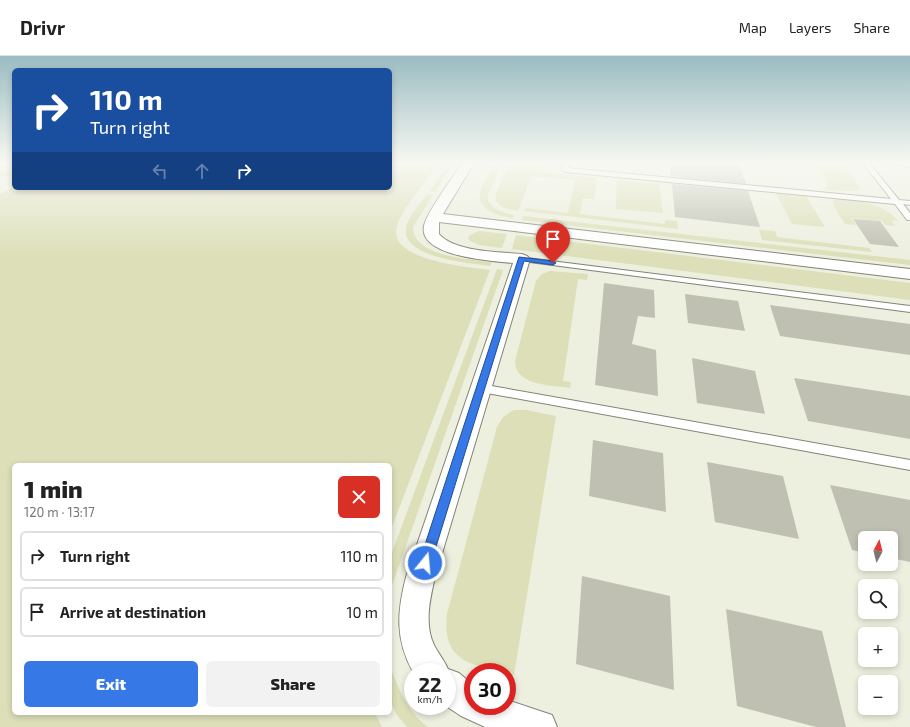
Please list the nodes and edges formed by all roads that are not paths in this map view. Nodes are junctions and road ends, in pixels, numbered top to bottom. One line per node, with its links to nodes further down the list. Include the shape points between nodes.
1 (449, 194): 6 (street)
2 (817, 194): 4 (lane)
3 (891, 194): 4 (lane)
4 (897, 202): 5 (lane); 7 (lane)
5 (910, 203)
6 (434, 218): 8 (street, via 430,230 439,244 460,250); 9 (street)
7 (910, 218)
8 (522, 259): 10 (lane); 11 (street)
9 (910, 274)
10 (910, 309)
11 (480, 388): 12 (lane); 13 (street, via 414,604 415,640)
12 (910, 465)
13 (426, 663)
14 (456, 692): 15 (street)
15 (464, 699)
16 (498, 715): 17 (street)
17 (540, 727)

